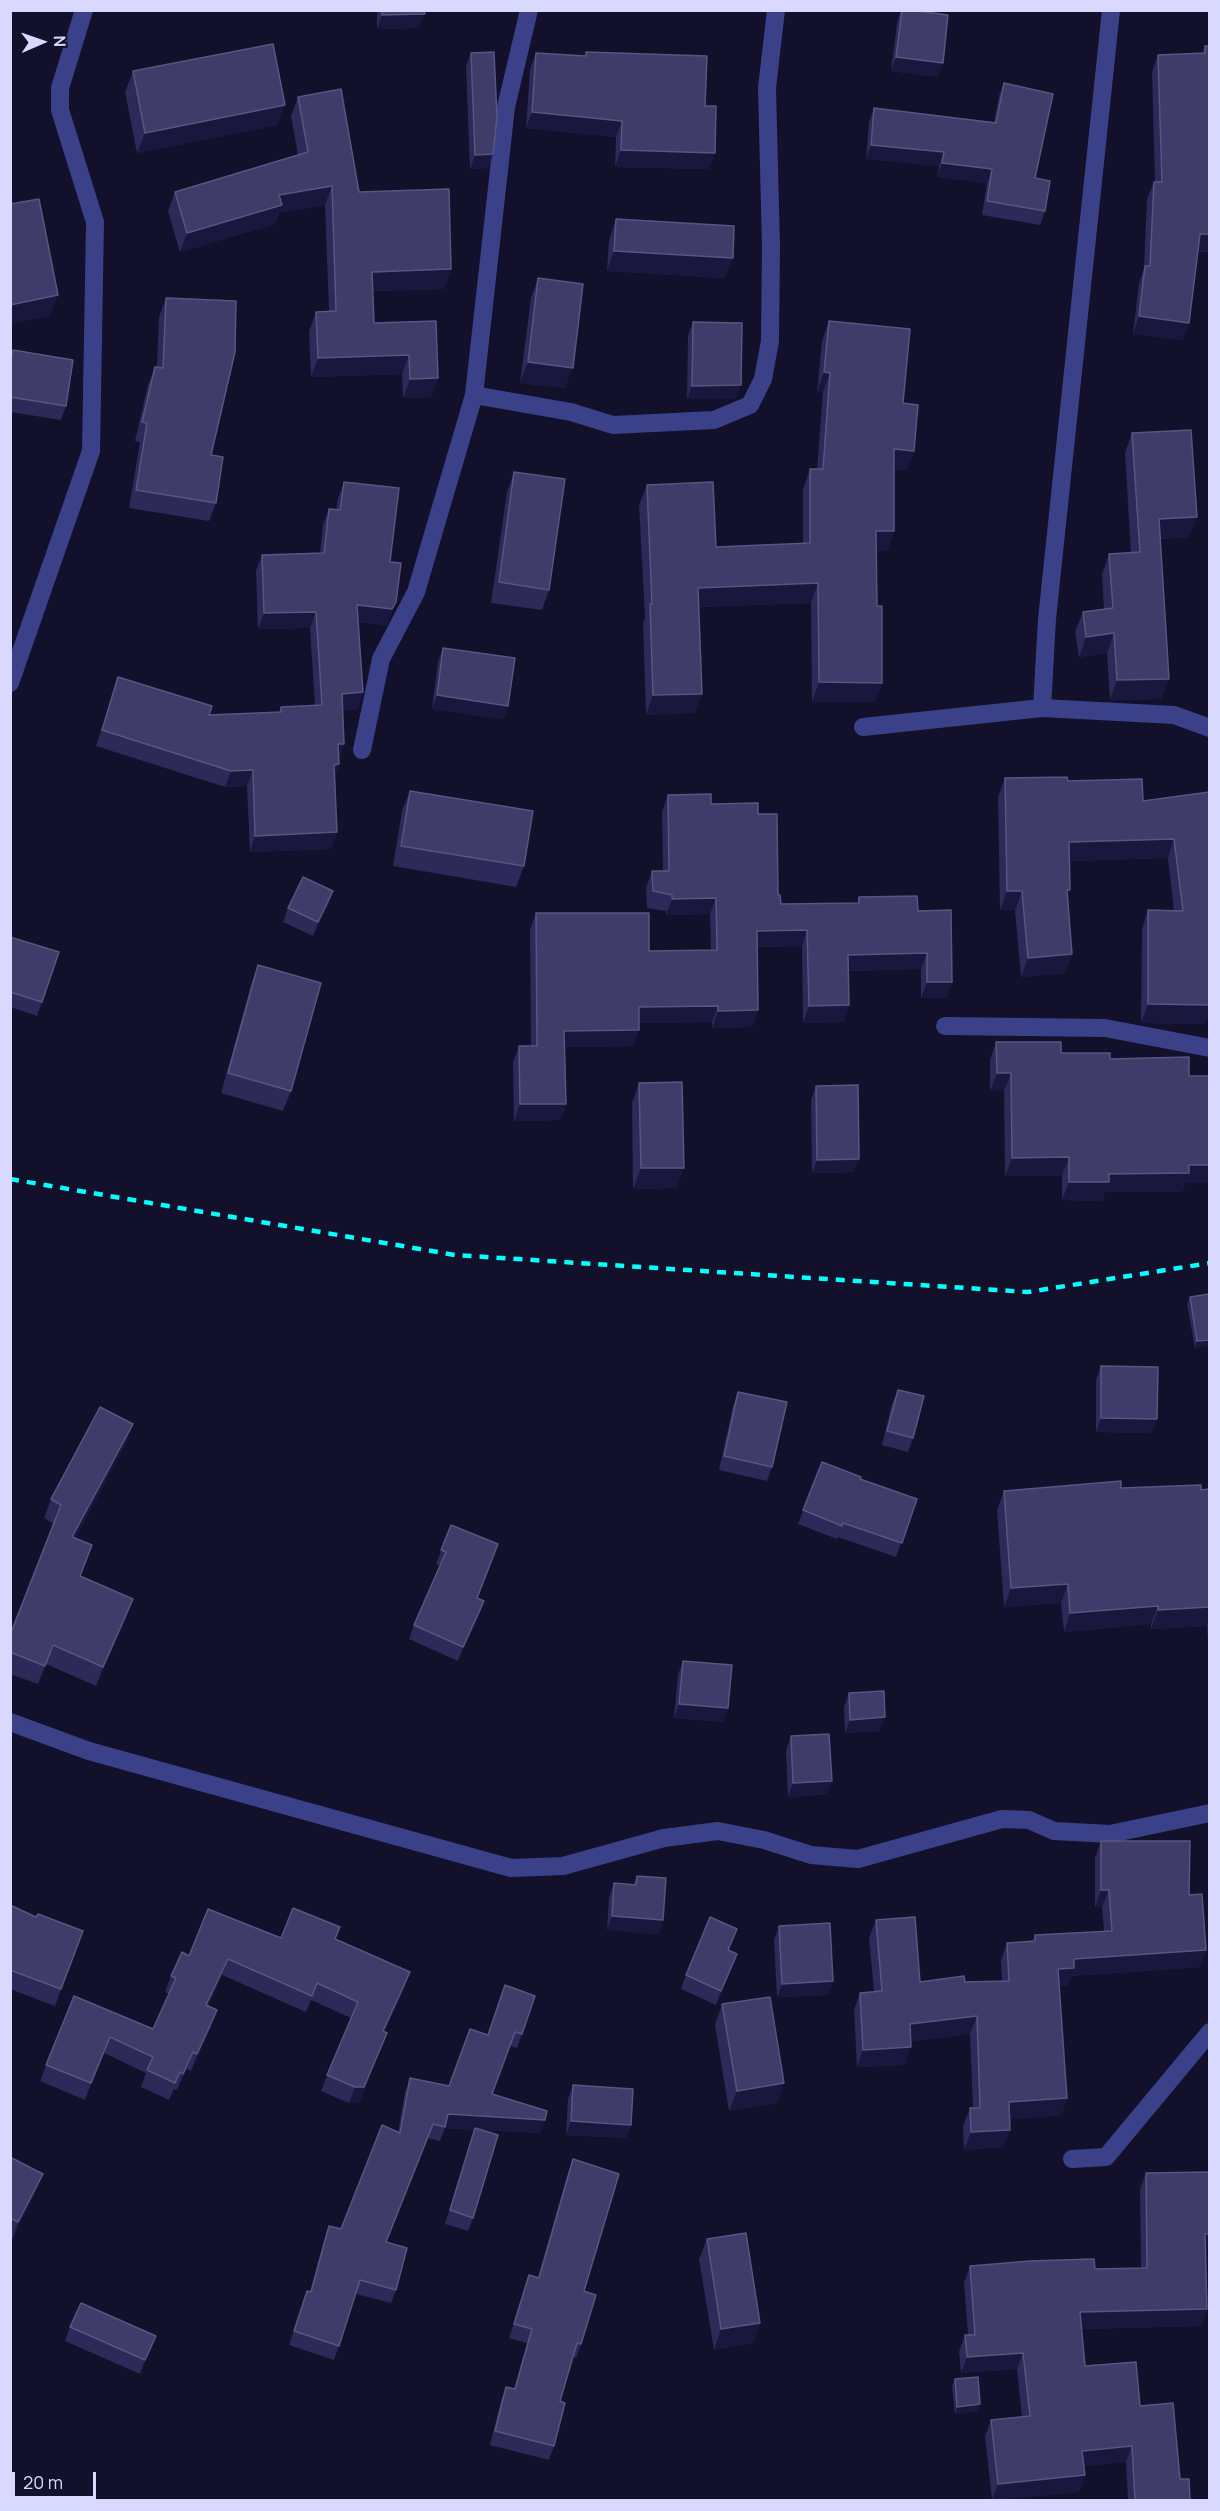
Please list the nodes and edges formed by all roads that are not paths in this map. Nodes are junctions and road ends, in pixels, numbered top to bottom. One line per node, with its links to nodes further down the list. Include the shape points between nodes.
1 (84, 10): 6 (street, via 60,88 60,110 95,222 91,451)
2 (530, 10): 5 (street, via 506,107)
3 (776, 10): 5 (street, via 767,88 770,341 763,378 750,405 714,420 613,425 571,412)
4 (1111, 10): 7 (street, via 1047,619)
5 (474, 395): 10 (street, via 416,592 381,659)
6 (10, 683)
7 (1042, 708): 8 (street); 9 (street, via 1174,715)
8 (863, 728)
9 (1209, 728)
10 (362, 750)
11 (945, 1026): 12 (street, via 1105,1028)
12 (1209, 1048)
13 (10, 1722): 14 (street, via 89,1751 511,1868 563,1866 664,1838 718,1831 811,1855 858,1859 1002,1819 1029,1820 1054,1831 1110,1834)
14 (1209, 1813)
15 (1209, 2031): 16 (street, via 1106,2157)
16 (1072, 2159)

